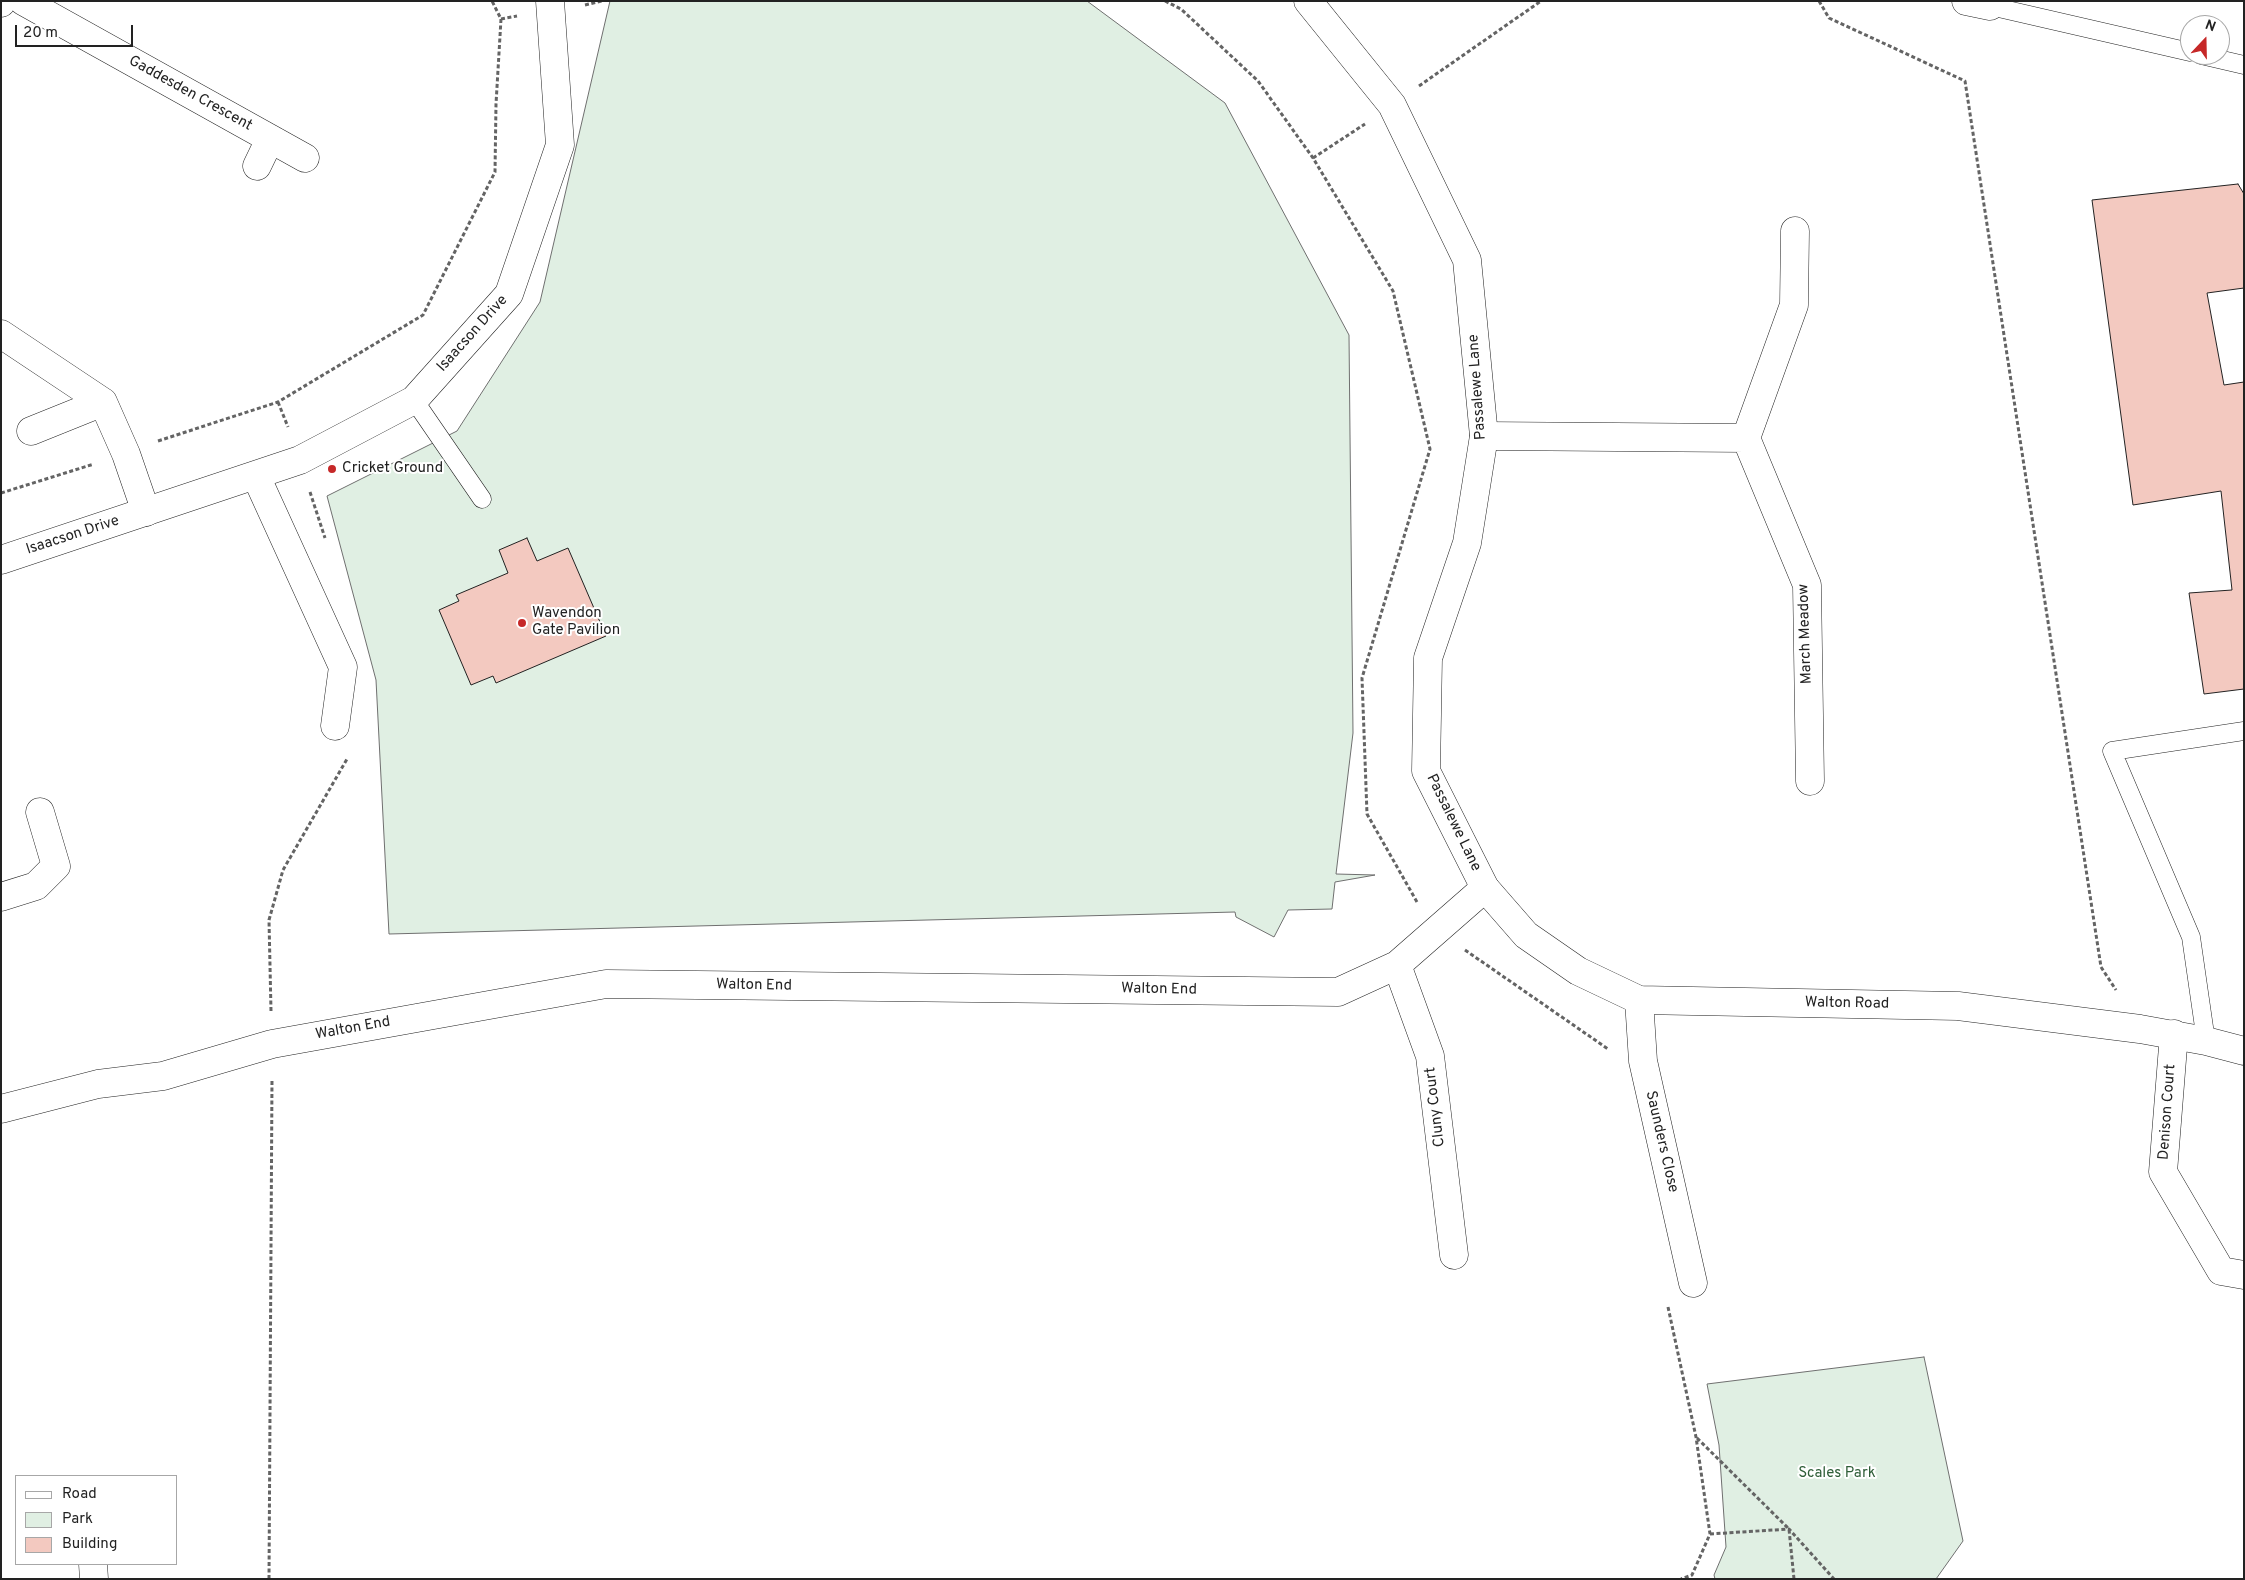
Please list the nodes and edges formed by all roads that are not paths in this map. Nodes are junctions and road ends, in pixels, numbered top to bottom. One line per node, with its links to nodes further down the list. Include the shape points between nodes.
1 (23, 1): 8 (street, Gaddesden Crescent)
2 (550, 1): 13 (street, Isaacson Drive, via 560,145 510,294)
3 (1308, 1): 16 (street, Passalewe Lane, via 1392,105 1467,260)
4 (1982, 3): 5 (lane)
5 (2180, 50)
6 (2230, 62): 7 (lane)
7 (2244, 65)
8 (270, 139): 9 (street, Gaddesden Crescent); 10 (street)
9 (305, 158)
10 (257, 166)
11 (1794, 230): 17 (street, via 1794,305)
12 (1, 334): 14 (street)
13 (414, 400): 18 (street, Isaacson Drive, via 300,460); 19 (lane)
14 (104, 402): 15 (street); 20 (street)
15 (32, 432)
16 (1484, 436): 17 (street); 26 (street, Passalewe Lane, via 1467,543 1428,658 1426,771)
17 (1746, 438): 24 (street, March Meadow, via 1807,585)
18 (256, 476): 20 (street, Isaacson Drive); 22 (street, via 343,667)
19 (482, 499)
20 (146, 512): 21 (street, Isaacson Drive)
21 (1, 560)
22 (335, 726)
23 (2244, 731): 31 (lane, via 2112,751 2191,937)
24 (1810, 781)
25 (40, 812): 27 (street, via 56,866 36,886)
26 (1485, 888): 28 (street, Walton End); 29 (street, Walton Road, via 1526,935 1578,971)
27 (1, 897)
28 (1397, 965): 33 (street, Walton End, via 1338,992 606,984 272,1044 162,1076 98,1084); 34 (street, Cluny Court, via 1430,1056)
29 (1639, 1000): 30 (street, Walton Road, via 1958,1006); 36 (street, Saunders Close, via 1643,1061)
30 (2174, 1034): 31 (street, Walton Road); 35 (street, Denison Court, via 2163,1172 2221,1271)
31 (2206, 1041): 32 (street, Walton Road)
32 (2244, 1051)
33 (1, 1108)
34 (1454, 1254)
35 (2244, 1275)
36 (1692, 1283)
37 (93, 1565): 38 (street)
38 (94, 1579)

